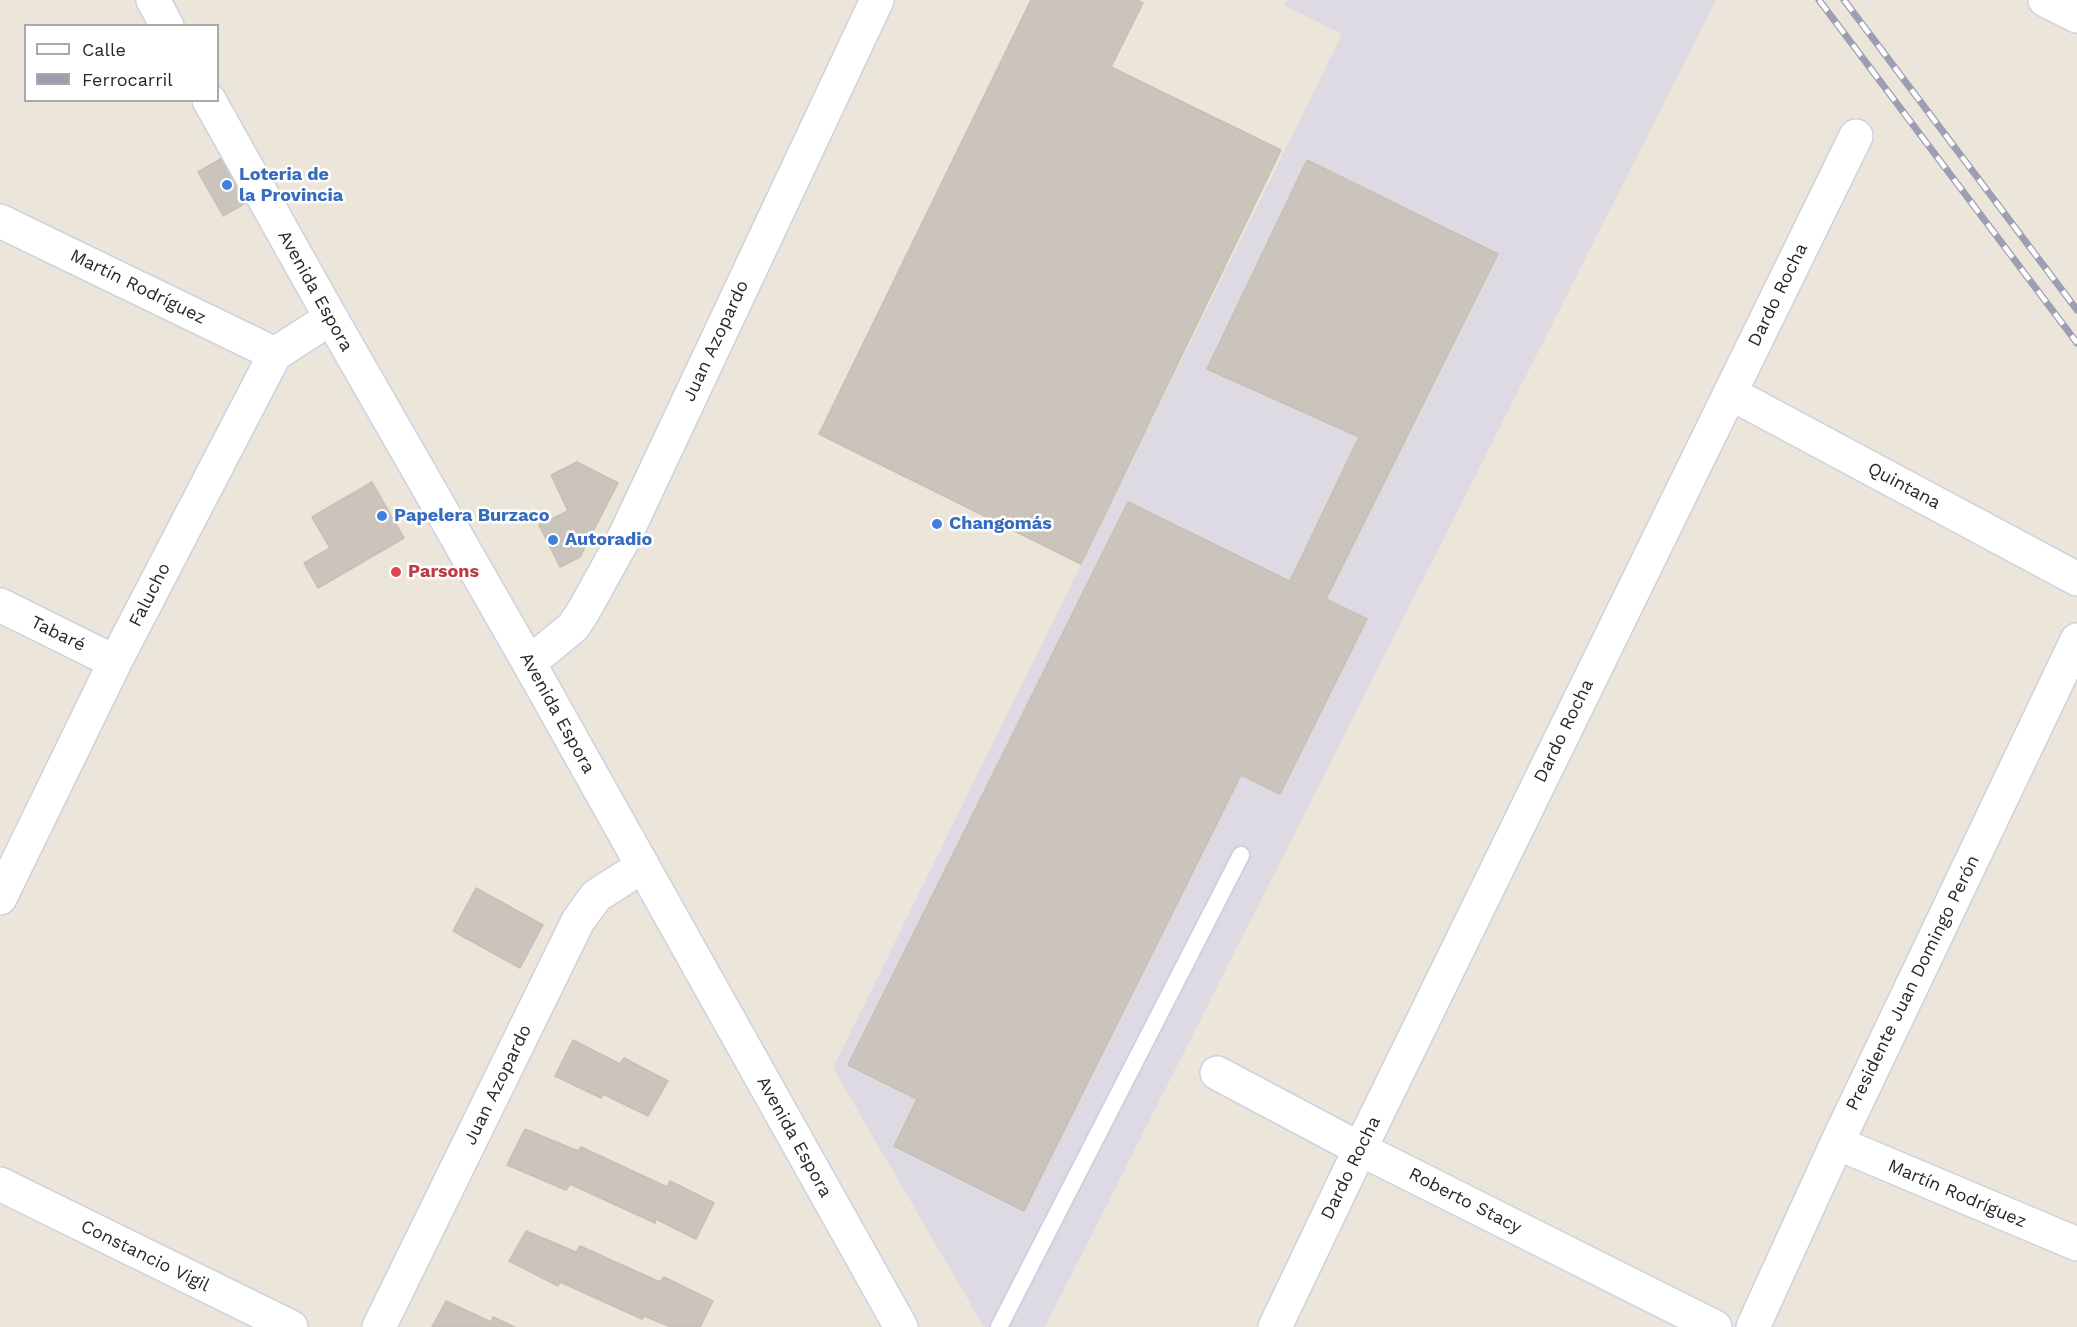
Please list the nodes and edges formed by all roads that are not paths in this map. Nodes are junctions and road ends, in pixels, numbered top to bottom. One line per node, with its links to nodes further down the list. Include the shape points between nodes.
1 (153, 0): 5 (street)
2 (877, 0): 16 (street, Juan Azopardo, via 624,538 573,627)
3 (2045, 0): 4 (street)
4 (2077, 16)
5 (166, 24)
6 (210, 102): 9 (street, Avenida Espora)
7 (1856, 136): 11 (street, Dardo Rocha)
8 (0, 221): 10 (street, Martín Rodríguez)
9 (331, 318): 10 (street, Falucho); 16 (street, Avenida Espora)
10 (275, 354): 15 (street, Falucho)
11 (1730, 393): 12 (street, Quintana); 22 (street, Dardo Rocha)
12 (2077, 579)
13 (0, 605): 15 (street, Tabaré)
14 (2077, 640): 21 (street, Presidente Juan Domingo Perón)
15 (115, 662): 19 (street, Falucho)
16 (529, 663): 18 (street, Avenida Espora)
17 (1241, 855): 28 (lane)
18 (643, 866): 26 (street, Juan Azopardo, via 596,896 578,921); 27 (street, Avenida Espora)
19 (0, 898)
20 (1217, 1073): 22 (street, Roberto Stacy)
21 (1837, 1143): 24 (street, Martín Rodríguez); 31 (street, Presidente Juan Domingo Perón)
22 (1360, 1149): 29 (street, Dardo Rocha); 30 (street, Roberto Stacy)
23 (0, 1184): 25 (street, Constancio Vigil)
24 (2077, 1244)
25 (291, 1327)
26 (379, 1327)
27 (901, 1327)
28 (999, 1327)
29 (1275, 1327)
30 (1715, 1327)
31 (1753, 1327)

